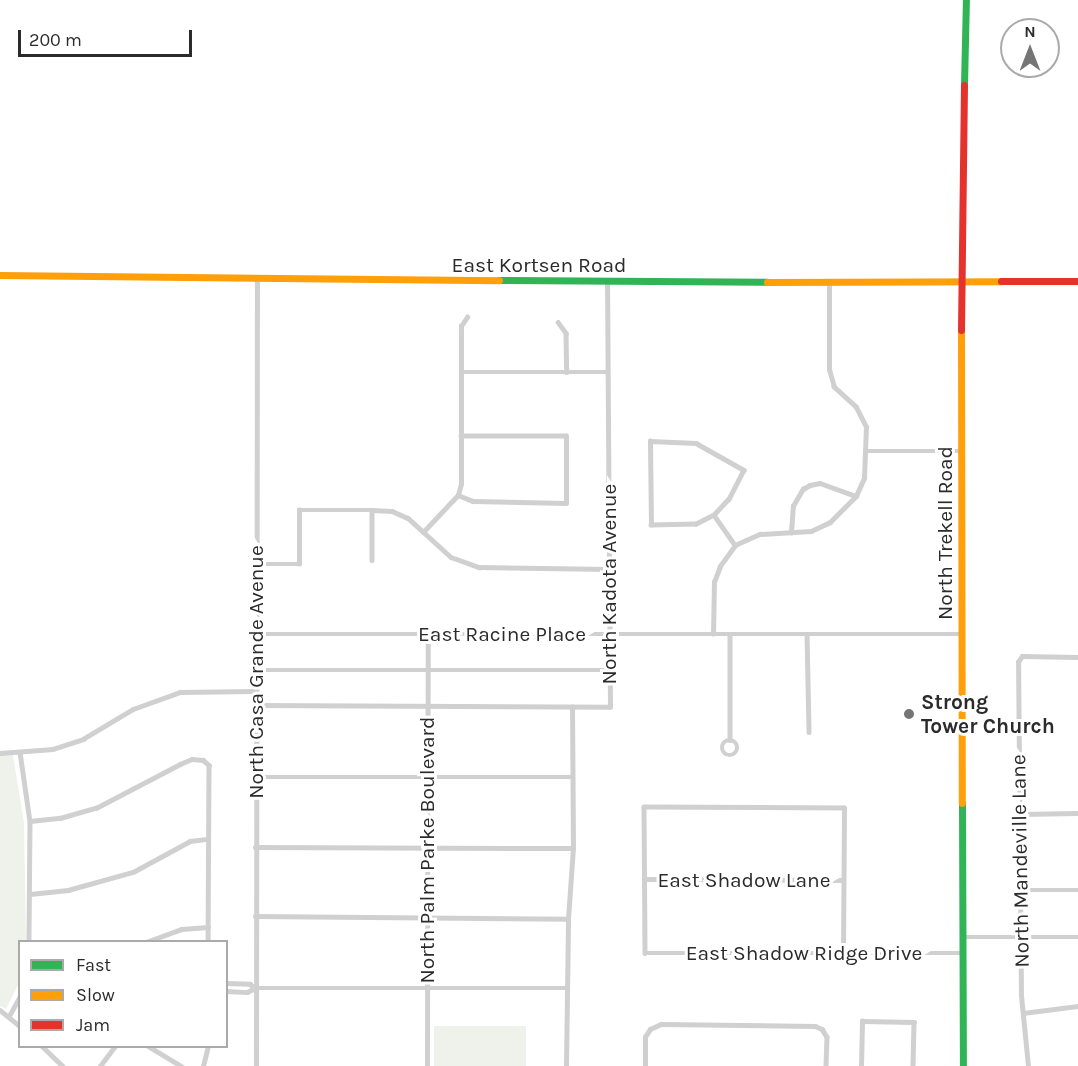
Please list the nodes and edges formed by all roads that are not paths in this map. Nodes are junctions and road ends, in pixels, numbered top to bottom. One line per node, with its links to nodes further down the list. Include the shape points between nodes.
1 (966, 0): 4 (street, North Trekell Road)
2 (0, 275): 3 (street, East Kortsen Road)
3 (257, 279): 6 (street, East Kortsen Road); 24 (street, North Casa Grande Avenue)
4 (961, 281): 5 (street, East Kortsen Road); 7 (street, East Kortsen Road); 15 (street, North Trekell Road)
5 (1078, 281)
6 (607, 282): 7 (street, East Kortsen Road); 12 (street, North Kadota Avenue)
7 (829, 283): 14 (street, via 830,370 834,387 856,407 866,427)
8 (467, 317): 10 (street, via 460,326)
9 (558, 322): 11 (street, via 566,333)
10 (461, 372): 11 (street); 13 (street)
11 (567, 372): 12 (street)
12 (608, 372): 25 (street, North Kadota Avenue)
13 (461, 436): 16 (street); 16 (street, via 566,436 566,503 474,501)
14 (866, 451): 15 (street); 17 (street, via 864,478)
15 (962, 451): 32 (street, North Trekell Road)
16 (458, 495): 20 (street)
17 (856, 496): 21 (street, via 830,522 810,531); 21 (street, via 820,483 810,484 793,506)
18 (372, 510): 20 (street, via 400,514); 23 (street); 24 (street, via 299,510 299,564)
19 (714, 515): 19 (street, via 729,499 744,470 696,443 651,441 651,525 696,524); 22 (street)
20 (423, 532): 25 (street, via 451,557 479,567)
21 (791, 532): 22 (street, via 760,534)
22 (735, 545): 29 (street, via 714,582)
23 (372, 560)
24 (257, 564): 26 (street, North Casa Grande Avenue)
25 (609, 569): 28 (street, North Kadota Avenue)
26 (257, 634): 27 (street, East Racine Place); 34 (street, North Casa Grande Avenue)
27 (428, 634): 28 (street, East Racine Place); 35 (street, North Palm Parke Boulevard)
28 (610, 634): 29 (street, East Racine Place); 36 (street, North Kadota Avenue)
29 (713, 634): 30 (street, East Racine Place)
30 (730, 634): 31 (street, East Racine Place); 42 (street)
31 (807, 634): 32 (street, East Racine Place); 41 (street)
32 (963, 634): 65 (street, North Trekell Road)
33 (1078, 657): 49 (street, North Mandeville Lane, via 1022,656 1018,662)
34 (256, 670): 35 (street); 37 (street, North Casa Grande Avenue)
35 (428, 670): 36 (street); 39 (street, North Palm Parke Boulevard)
36 (610, 670): 40 (street, North Kadota Avenue, via 610,707)
37 (256, 691): 38 (street, North Casa Grande Avenue); 43 (street, via 169,695 133,709 83,739 53,749)
38 (256, 705): 39 (street); 45 (street, North Casa Grande Avenue)
39 (428, 706): 40 (street); 46 (street, North Palm Parke Boulevard)
40 (572, 707): 47 (street)
41 (808, 732)
42 (730, 740)
43 (20, 752): 44 (street); 50 (street)
44 (0, 753)
45 (256, 777): 46 (street); 52 (street, North Casa Grande Avenue)
46 (428, 777): 47 (street); 53 (street, North Palm Parke Boulevard)
47 (571, 777): 54 (street)
48 (1078, 813): 49 (street)
49 (1019, 814): 57 (street, North Mandeville Lane)
50 (30, 821): 51 (street, via 96,808 192,759 203,760 209,765); 59 (street)
51 (207, 839): 59 (street, via 190,841 133,872 68,890); 63 (street)
52 (255, 847): 53 (street); 60 (street, North Casa Grande Avenue)
53 (428, 847): 54 (street); 61 (street, North Palm Parke Boulevard)
54 (573, 848): 62 (street)
55 (644, 879): 56 (street, East Shadow Lane); 56 (street, via 644,807 844,808); 70 (street, East Shadow Ridge Drive, via 645,953)
56 (843, 880): 70 (street)
57 (1022, 890): 58 (street); 66 (street, North Mandeville Lane)
58 (1078, 890)
59 (30, 894): 67 (street)
60 (255, 916): 61 (street); 73 (street, North Casa Grande Avenue)
61 (427, 917): 62 (street); 74 (street, North Palm Parke Boulevard)
62 (568, 919): 75 (street)
63 (208, 927): 68 (street, via 181,929); 69 (street)
64 (1078, 937): 66 (street)
65 (963, 938): 66 (street); 71 (street, North Trekell Road)
66 (1022, 938): 80 (street, North Mandeville Lane)
67 (29, 940)
68 (151, 940)
69 (208, 940)
70 (843, 953): 71 (street, East Shadow Ridge Drive)
71 (963, 953): 98 (street, North Trekell Road)
72 (228, 983): 73 (street, via 250,984)
73 (255, 988): 74 (street); 76 (street, via 247,992); 91 (street, North Casa Grande Avenue)
74 (427, 988): 75 (street); 92 (street, North Palm Parke Boulevard)
75 (566, 988): 93 (street)
76 (228, 991)
77 (18, 1000): 81 (street)
78 (1078, 1006): 80 (street)
79 (0, 1010): 81 (street)
80 (1023, 1013): 99 (street, North Mandeville Lane)
81 (9, 1016): 82 (street)
82 (18, 1024)
83 (43, 1048): 87 (street)
84 (114, 1048): 88 (street)
85 (150, 1048): 89 (street)
86 (208, 1048): 90 (street)
87 (63, 1066)
88 (100, 1066)
89 (181, 1066)
90 (204, 1066)
91 (256, 1066)
92 (427, 1066)
93 (566, 1066)
94 (645, 1066): 95 (street, via 645,1037 650,1029 661,1024 815,1026 827,1036)
95 (826, 1066)
96 (861, 1066): 97 (street, via 862,1021 914,1022)
97 (913, 1066)
98 (963, 1066)
99 (1028, 1066)

